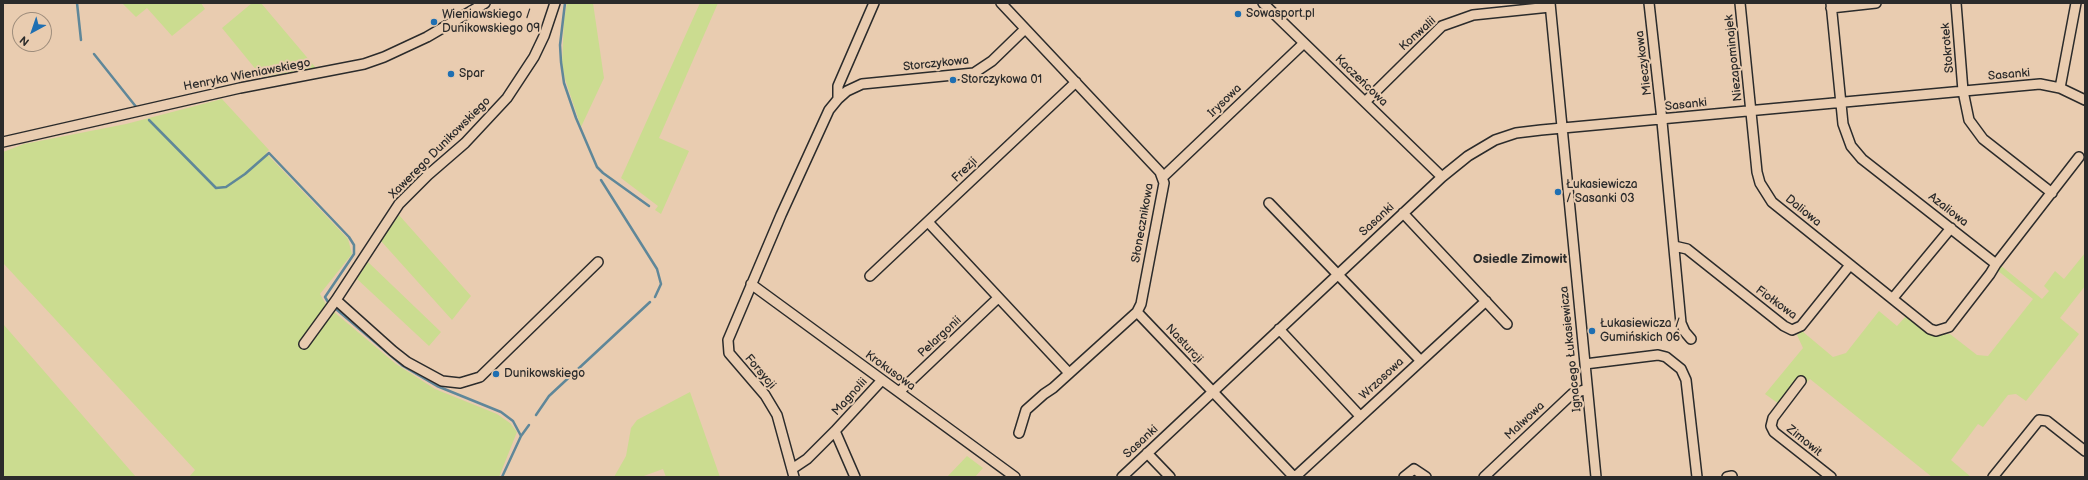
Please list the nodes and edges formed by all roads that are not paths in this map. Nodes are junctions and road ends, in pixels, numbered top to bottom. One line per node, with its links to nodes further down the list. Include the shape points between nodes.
1 (485, 3): 25 (street, Henryka Wieniawskiego, via 427,37 364,64 240,88)
2 (555, 3): 43 (street, Xawerego Dunikowskiego, via 534,57 507,98 465,143 399,204)
3 (874, 3): 18 (street, Storczykowa, via 838,86)
4 (1001, 3): 13 (street, Słonecznikowa)
5 (1263, 3): 14 (street, Kaczeńcowa)
6 (1649, 3): 23 (street, Mieczykowa)
7 (1740, 3): 22 (street, Niezapominajek)
8 (1876, 3): 12 (street)
9 (1956, 3): 17 (street, Stokrotek)
10 (2076, 3): 16 (street)
11 (1550, 5): 20 (street, Konwalii, via 1468,16 1442,26); 24 (street, Ignacego Łukasiewicza)
12 (1831, 5): 21 (street)
13 (1026, 29): 15 (street, Słonecznikowa); 18 (street, Storczykowa, via 989,64 974,73 870,82 856,86)
14 (1304, 43): 20 (street, Kaczeńcowa); 27 (street, Irysowa)
15 (1076, 82): 27 (street, Słonecznikowa); 32 (street, Frezji)
16 (2060, 88): 17 (street, Sasanki, via 2040,84); 19 (street, Sasanki)
17 (1963, 91): 21 (street, Sasanki); 29 (street, via 1969,120 1977,133)
18 (838, 99): 40 (street, Storczykowa, via 829,110 813,143)
19 (2085, 100)
20 (1365, 102): 28 (street, Kaczeńcowa)
21 (1841, 102): 22 (street, Sasanki); 33 (street, Azaliowa, via 1844,132 1856,153)
22 (1752, 111): 23 (street, Sasanki); 37 (street, Daliowa, via 1757,172 1765,192 1780,209)
23 (1662, 120): 24 (street, Sasanki); 34 (street)
24 (1562, 129): 28 (street, Sasanki, via 1516,133 1495,140 1468,156); 51 (street, Ignacego Łukasiewicza)
25 (3, 142)
26 (2079, 157): 29 (street)
27 (1163, 177): 45 (street, Słonecznikowa, via 1160,208 1141,304)
28 (1442, 177): 31 (street, Sasanki)
29 (2052, 193): 36 (street)
30 (1269, 203): 38 (street)
31 (1403, 213): 38 (street, Sasanki); 44 (street)
32 (928, 222): 39 (street, Frezji); 41 (street)
33 (1951, 228): 36 (street, Azaliowa); 42 (street)
34 (1674, 246): 37 (street, Fiołkowa, via 1687,249 1792,330 1800,326); 48 (street, via 1681,323)
35 (598, 262): 43 (street, via 480,377 460,384 442,381 407,362)
36 (1996, 264): 42 (street, Daliowa, via 1949,327 1943,330 1930,329)
37 (1850, 265): 42 (street, Daliowa)
38 (1337, 274): 47 (street, Sasanki); 50 (street)
39 (870, 276)
40 (752, 284): 53 (street, Krokusowa); 63 (street, Forsycji, via 731,332 728,347 735,361 765,395 777,415)
41 (998, 298): 52 (street); 56 (street, Pelargonii)
42 (1892, 298)
43 (336, 300): 49 (street, Xawerego Dunikowskiego)
44 (1486, 301): 46 (street); 50 (street, Wrzosowa)
45 (1137, 312): 52 (street); 57 (street, Nasturcji)
46 (1507, 324)
47 (1279, 329): 57 (street, Sasanki); 58 (street)
48 (1691, 339)
49 (304, 344)
50 (1420, 360): 58 (street, Wrzosowa)
51 (1585, 364): 55 (street, Ignacego Łukasiewicza); 73 (street, via 1658,355 1666,357 1681,369 1686,380)
52 (1069, 373): 60 (street, via 1026,410)
53 (882, 380): 56 (street, Krokusowa); 59 (street, Magnolii)
54 (1801, 381): 74 (street, Zimowit, via 1773,418 1771,426 1774,432)
55 (1587, 389): 71 (street, Malwowa, via 1572,394); 72 (street, Ignacego Łukasiewicza)
56 (899, 392): 65 (street, Krokusowa)
57 (1213, 392): 62 (street, Sasanki); 68 (street)
58 (1360, 416): 68 (street, Wrzosowa)
59 (835, 431): 63 (street, Magnolii); 64 (street, Magnolii)
60 (1019, 433)
61 (2085, 451): 75 (street, via 2047,421 2039,420)
62 (1147, 453): 66 (street, Sasanki); 67 (street)
63 (793, 473)
64 (855, 477)
65 (1015, 477)
66 (1122, 477)
67 (1170, 477)
68 (1295, 477)
69 (1404, 477): 70 (street, via 1414,469)
70 (1426, 477)
71 (1484, 477)
72 (1596, 477)
73 (1697, 477)
74 (1831, 477)
75 (1994, 477)

